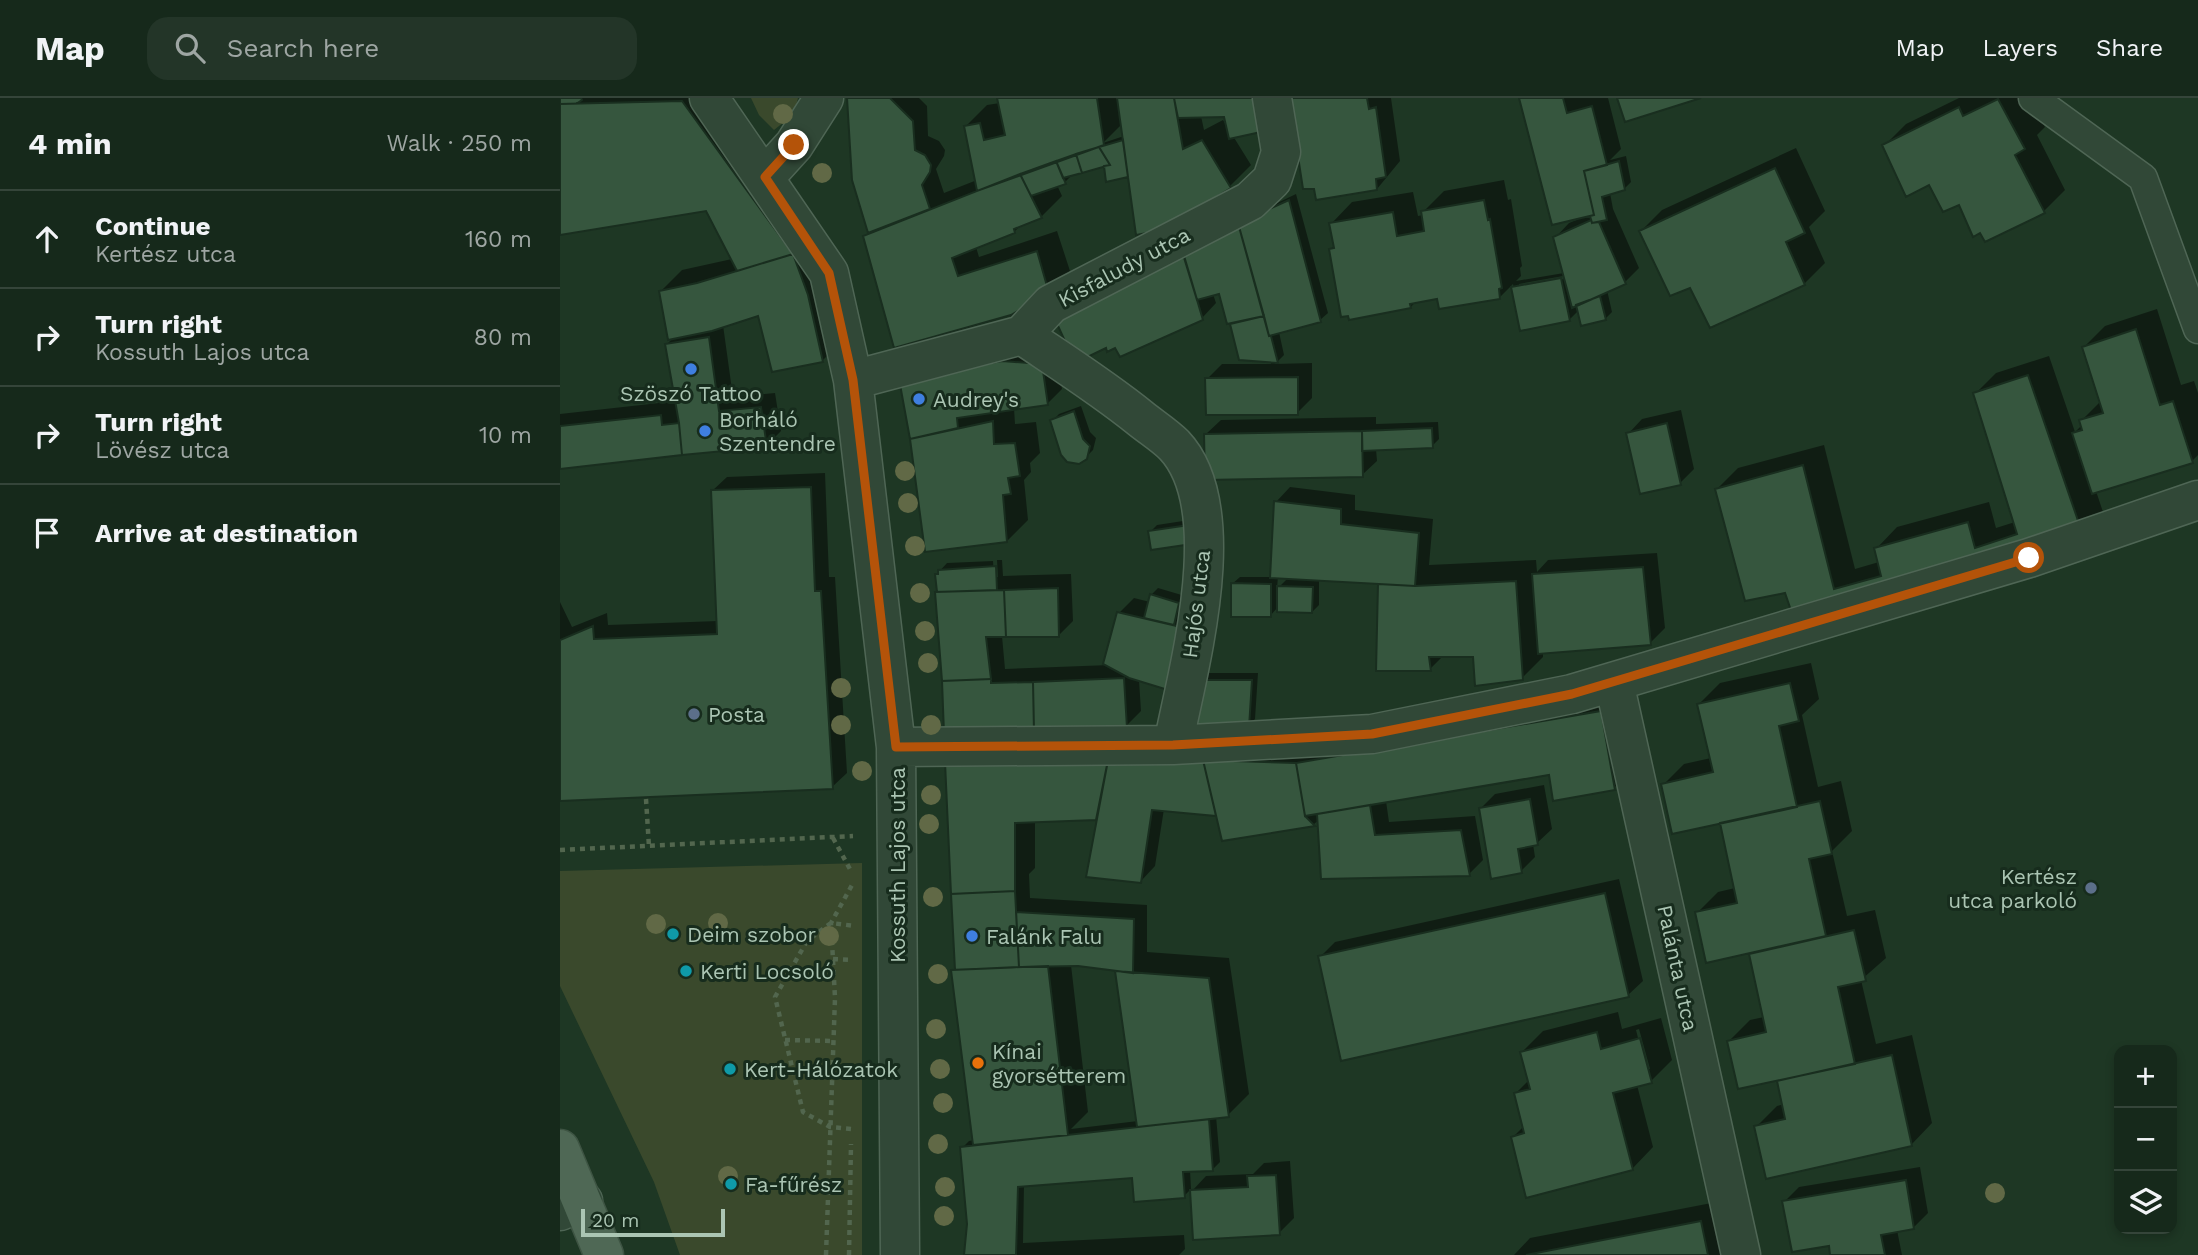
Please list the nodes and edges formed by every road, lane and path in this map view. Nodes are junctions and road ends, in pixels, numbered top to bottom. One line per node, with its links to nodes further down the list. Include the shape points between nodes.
1 (709, 98): 5 (street, Kossuth Lajos utca)
2 (824, 98): 5 (street, via 794,145)
3 (1272, 98): 7 (street, Kisfaludy utca, via 1282,152 1272,180 1250,201 1051,304)
4 (2033, 98): 6 (lane, via 2143,178)
5 (765, 177): 8 (street, Kossuth Lajos utca, via 829,273)
6 (2198, 329)
7 (1023, 335): 8 (street); 11 (street, Hajós utca, via 1174,445 1191,474 1203,519 1205,552 1198,618)
8 (853, 380): 12 (street, Kossuth Lajos utca)
9 (2198, 500): 10 (street, via 2029,558)
10 (1614, 682): 11 (street, via 1372,734); 31 (street, Palánta utca)
11 (1173, 745): 12 (street)
12 (896, 747): 30 (street, Kossuth Lajos utca)
13 (646, 799): 16 (path)
14 (855, 836): 15 (path)
15 (833, 838): 16 (path); 18 (path, via 855,879)
16 (649, 847): 17 (path)
17 (560, 850)
18 (831, 923): 19 (path); 20 (path); 22 (path, via 807,941 775,997)
19 (855, 926)
20 (833, 959): 21 (path); 23 (path)
21 (854, 960)
22 (785, 1040): 23 (path); 24 (path, via 803,1112)
23 (833, 1041): 24 (path)
24 (830, 1127): 25 (path); 29 (path)
25 (852, 1129)
26 (560, 1149): 27 (main road)
27 (571, 1206): 28 (main road)
28 (604, 1255)
29 (826, 1255)
30 (900, 1255)
31 (1741, 1255)

